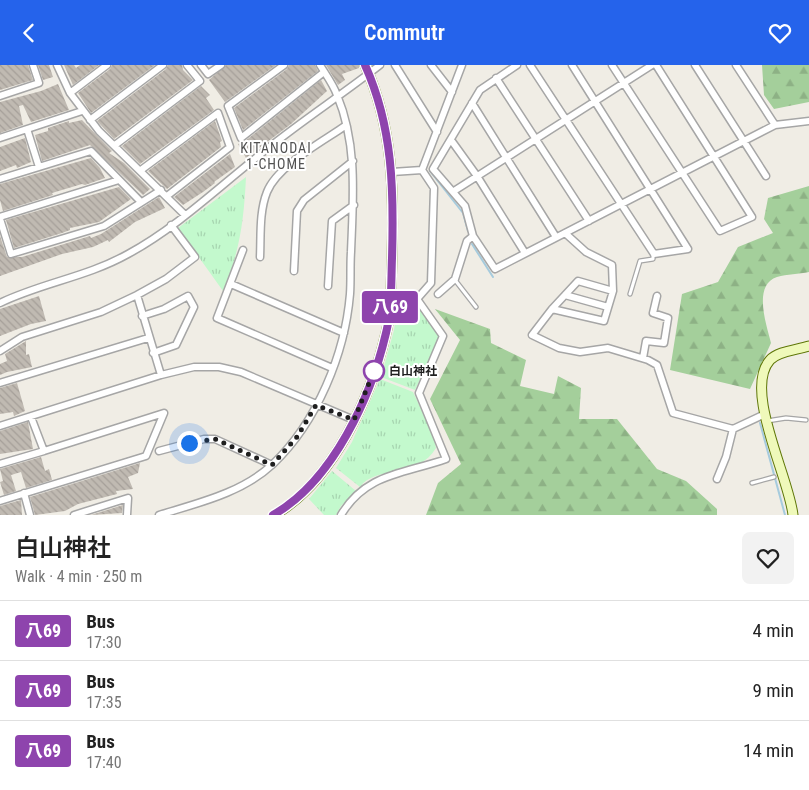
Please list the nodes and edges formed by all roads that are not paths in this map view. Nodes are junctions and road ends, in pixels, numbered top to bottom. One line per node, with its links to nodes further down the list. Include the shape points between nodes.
1 (34, 65): 28 (street, via 39,83)
2 (57, 65): 26 (street)
3 (107, 65): 26 (street)
4 (163, 65): 32 (street)
5 (187, 65): 43 (street, via 200,81)
6 (201, 65): 7 (street, via 208,75)
7 (221, 65)
8 (284, 65): 22 (street, via 228,106 241,138)
9 (320, 65): 22 (street)
10 (380, 65): 21 (street)
11 (395, 65): 38 (street)
12 (431, 65): 25 (street)
13 (462, 65): 25 (street)
14 (517, 65): 23 (street)
15 (530, 65): 33 (street)
16 (572, 65): 29 (street)
17 (612, 65): 24 (street)
18 (654, 65): 24 (street); 44 (street)
19 (695, 65): 42 (street)
20 (736, 65): 35 (street)
21 (367, 69): 27 (street); 50 (street, via 384,119)
22 (324, 72): 27 (street)
23 (496, 78): 30 (street, via 480,90); 40 (street)
24 (624, 83): 29 (street); 51 (street)
25 (452, 92): 38 (street)
26 (70, 93): 31 (street)
27 (337, 95): 36 (street); 63 (street)
28 (0, 96)
29 (595, 101): 33 (street); 56 (street)
30 (472, 103): 41 (street); 45 (street)
31 (82, 111): 32 (street); 37 (street)
32 (90, 120): 43 (street)
33 (566, 120): 40 (street); 62 (street)
34 (809, 121): 35 (street)
35 (775, 125): 42 (street)
36 (345, 126): 46 (street); 73 (street, via 278,175 267,191 262,209)
37 (27, 129): 39 (street); 47 (street)
38 (437, 131): 49 (street)
39 (0, 138)
40 (536, 139): 45 (street); 65 (street)
41 (451, 140): 52 (street); 58 (street, via 433,169)
42 (743, 142): 44 (street); 53 (street)
43 (115, 145): 48 (street)
44 (714, 157): 51 (street); 51 (street, via 752,217 720,231)
45 (506, 158): 52 (street); 69 (street)
46 (353, 161): 61 (street); 74 (street, via 304,199 297,211)
47 (39, 167): 54 (street); 55 (street, via 91,151)
48 (141, 170): 57 (street); 59 (street, via 218,113 230,147)
49 (422, 170): 50 (street); 85 (street, via 434,188 431,283)
50 (392, 172): 84 (street)
51 (682, 173): 56 (street)
52 (477, 176): 58 (street); 71 (street)
53 (766, 176)
54 (0, 179)
55 (119, 180): 60 (street); 64 (street)
56 (650, 189): 62 (street); 72 (street, via 688,249)
57 (161, 190): 59 (street); 60 (street)
58 (454, 191): 68 (street, via 465,206)
59 (167, 196): 63 (street)
60 (141, 202): 64 (street, via 104,226 11,254)
61 (354, 205): 77 (street, via 332,221); 91 (street, via 350,295)
62 (620, 205): 65 (street); 72 (street)
63 (185, 215): 66 (street)
64 (0, 218)
65 (589, 221): 67 (street)
66 (170, 225): 81 (street, via 195,257 166,279); 86 (street, via 110,264)
67 (565, 233): 69 (street); 78 (street, via 586,252 612,265)
68 (473, 236): 71 (street, via 494,269); 75 (street, via 467,241)
69 (556, 237): 71 (street)
70 (243, 250): 76 (street)
71 (525, 253)
72 (654, 254): 80 (lane, via 653,259 640,261)
73 (260, 257)
74 (294, 271)
75 (455, 279): 79 (street); 87 (lane)
76 (231, 284): 91 (street); 97 (street, via 217,318)
77 (328, 286)
78 (613, 291): 82 (street, via 578,281); 88 (street)
79 (438, 294)
80 (630, 294)
81 (137, 295): 90 (street); 94 (street, via 101,312 22,337)
82 (565, 295): 88 (street); 89 (street)
83 (657, 296): 96 (street, via 653,313 668,318 664,343 646,341)
84 (391, 298): 85 (street); 103 (street, via 387,332)
85 (417, 299): 121 (street, via 443,336 419,393 446,459 374,481 359,491)
86 (0, 303)
87 (476, 307)
88 (608, 307): 89 (street, via 604,321)
89 (552, 309): 96 (street, via 532,335 559,348 580,352 608,348)
90 (142, 316): 92 (street); 95 (street, via 188,296 194,307 176,345)
91 (344, 333): 97 (street)
92 (148, 338): 95 (street); 99 (street)
93 (809, 346): 102 (street, via 777,355 764,368 760,388)
94 (0, 351)
95 (153, 353): 98 (street)
96 (643, 358): 106 (street, via 657,365 673,413)
97 (332, 368): 100 (street)
98 (161, 375): 100 (street, via 194,367 241,371); 101 (street)
99 (0, 383)
100 (316, 405): 103 (street); 110 (street, via 297,437)
101 (31, 417): 105 (street); 107 (street)
102 (766, 418): 104 (lane); 106 (street); 111 (street)
103 (354, 420): 120 (street, via 328,465 304,491)
104 (806, 420)
105 (0, 426)
106 (733, 429): 112 (street)
107 (44, 451): 109 (street); 114 (street, via 164,413 146,456)
108 (159, 451): 110 (street, via 215,439)
109 (0, 464)
110 (272, 465): 119 (street, via 237,488)
111 (778, 476): 113 (lane); 122 (street)
112 (716, 479)
113 (752, 483)
114 (24, 493): 115 (street); 116 (street)
115 (0, 501)
116 (30, 515)
117 (74, 515): 118 (street, via 128,498)
118 (127, 515)
119 (160, 515)
120 (274, 515)
121 (341, 515)
122 (793, 515)

